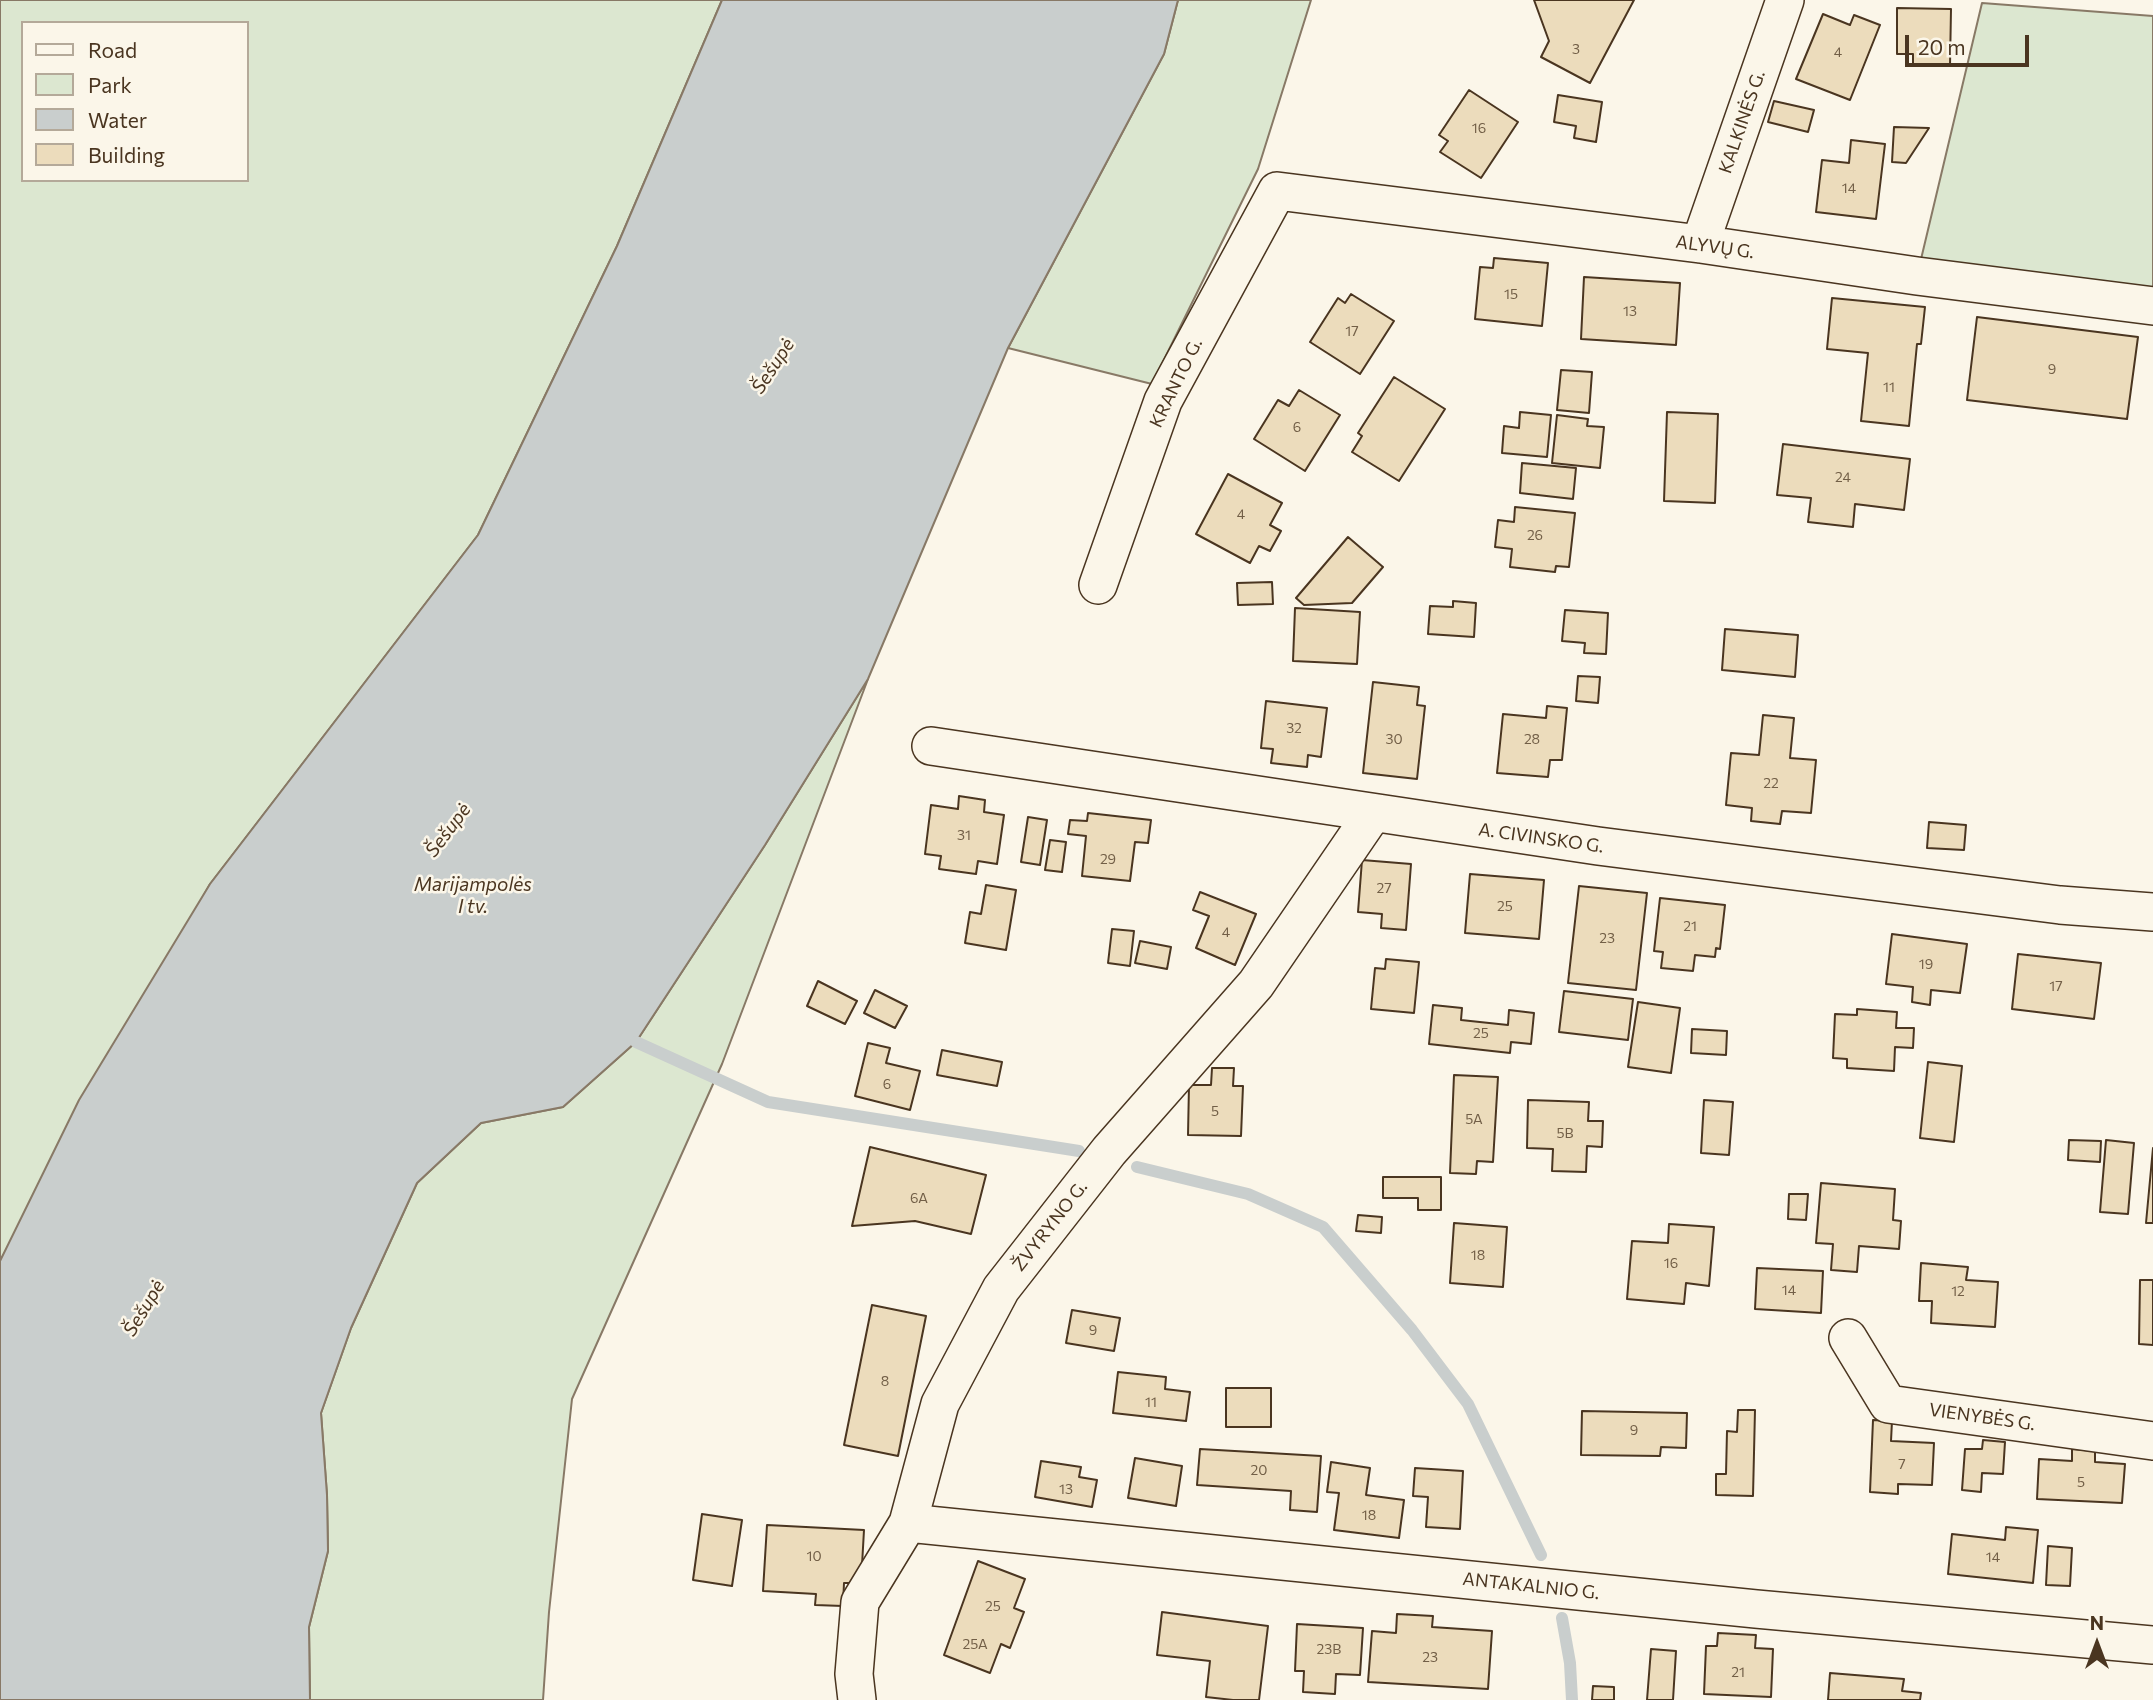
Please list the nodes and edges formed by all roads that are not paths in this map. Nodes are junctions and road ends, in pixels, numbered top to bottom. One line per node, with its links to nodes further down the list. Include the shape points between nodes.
1 (1785, 0): 3 (street, KALKINĖS G.)
2 (1277, 191): 3 (street, ALYVŲ G.); 5 (street, KRANTO G., via 1163,401)
3 (1700, 244): 4 (street, ALYVŲ G.)
4 (2153, 306)
5 (1098, 585)
6 (931, 746): 7 (street, A. CIVINSKO G.)
7 (1373, 813): 8 (street, A. CIVINSKO G., via 2060,905); 11 (street, ŽVYRYNO G., via 1256,984 1108,1152 1001,1289 940,1404)
8 (2153, 912)
9 (1848, 1338): 10 (street, VIENYBĖS G., via 1888,1404)
10 (2153, 1441)
11 (908, 1523): 12 (street, ANTAKALNIO G.); 13 (street, ŽVYRYNO G., via 860,1602 854,1674)
12 (2153, 1645)
13 (857, 1700)

